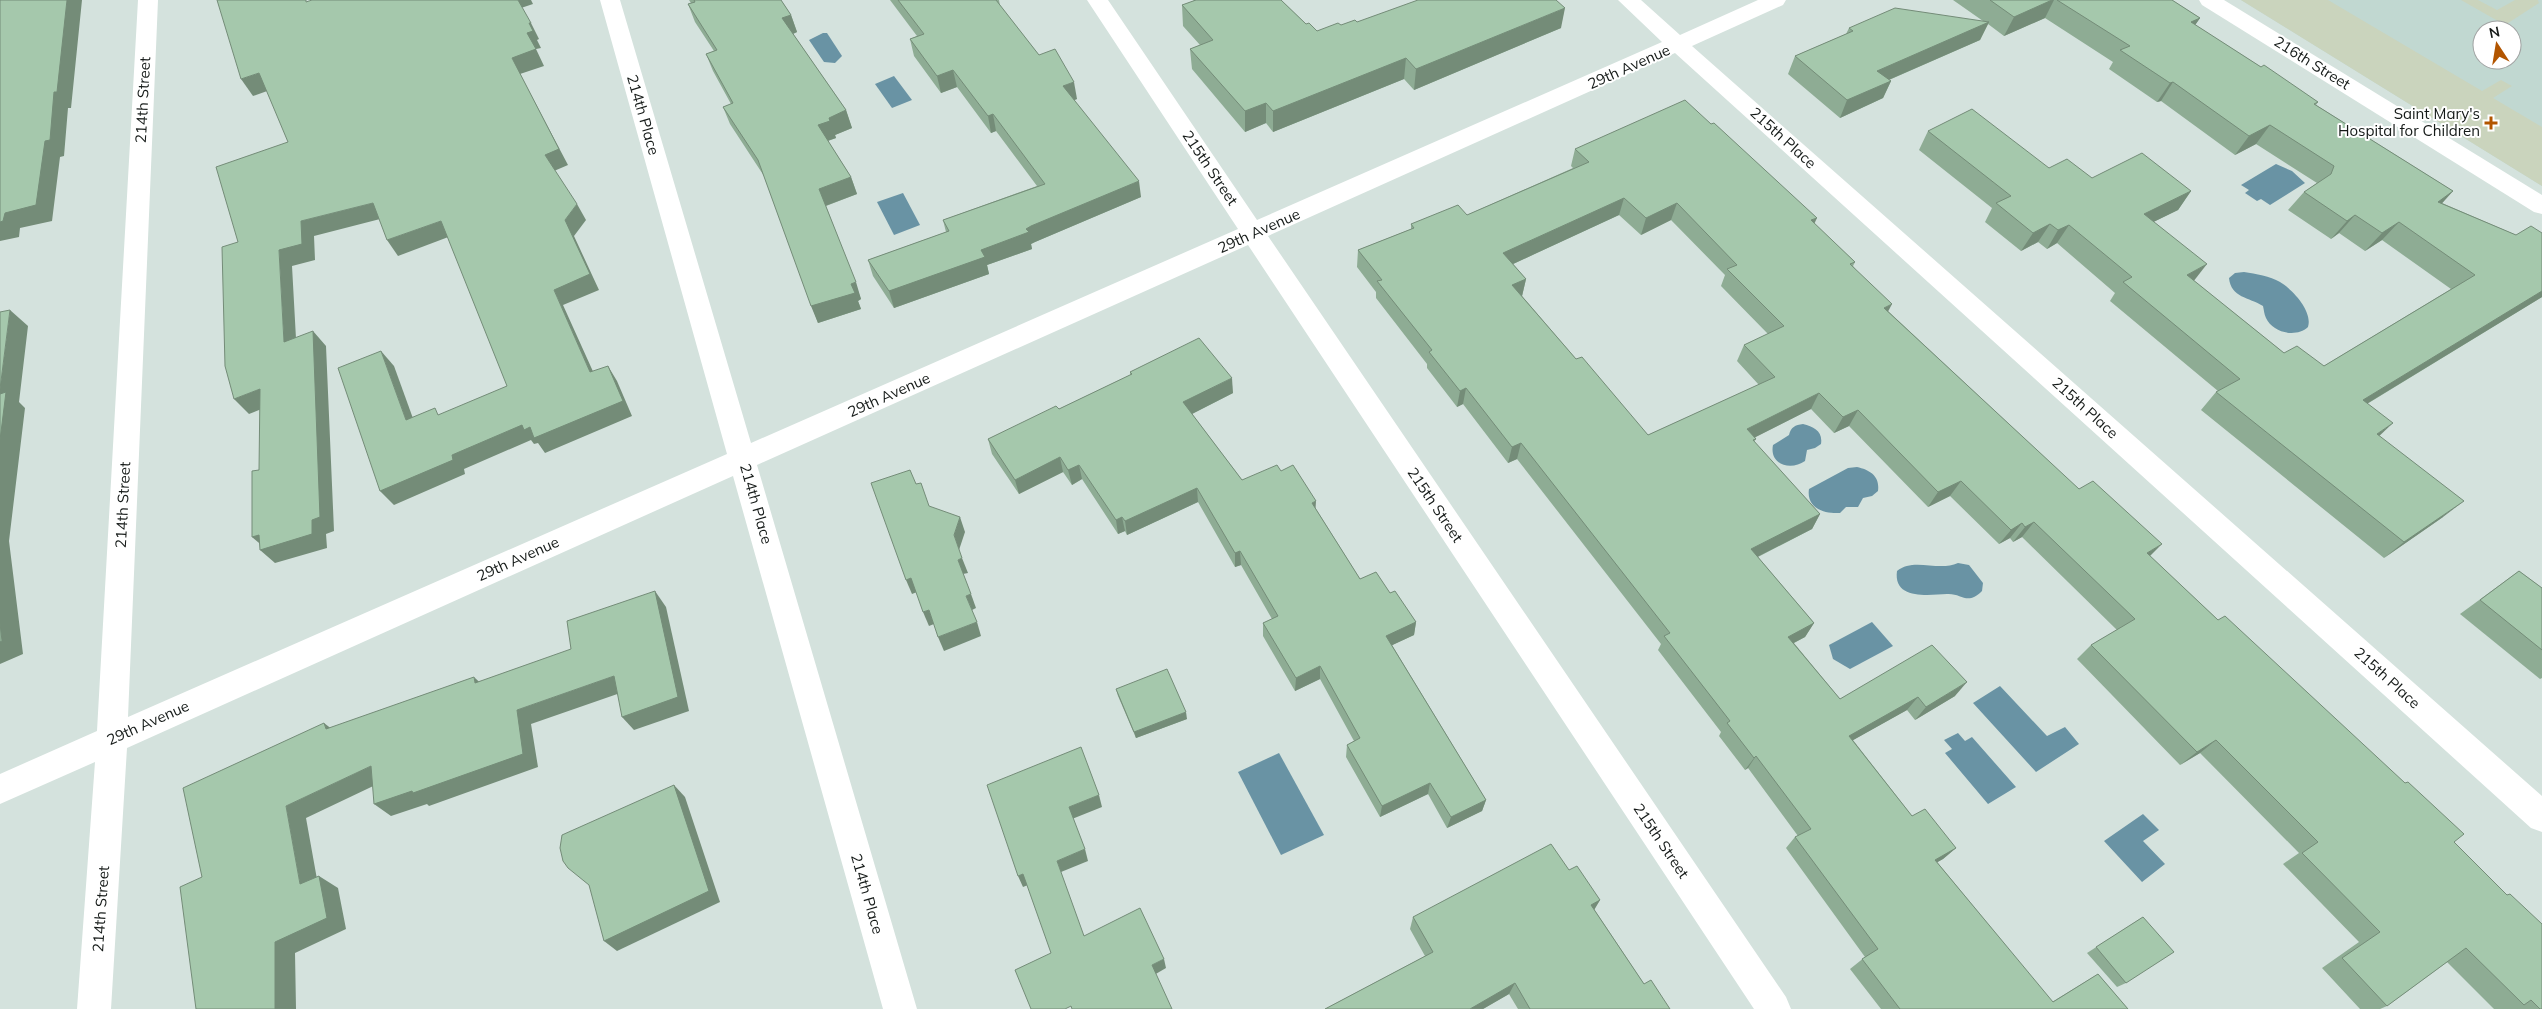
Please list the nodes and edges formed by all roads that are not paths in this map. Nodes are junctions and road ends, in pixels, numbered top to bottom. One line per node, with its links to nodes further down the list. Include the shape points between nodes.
1 (148, 0): 11 (street, 214th Street)
2 (610, 0): 10 (street, 214th Place)
3 (1097, 0): 9 (street, 215th Street)
4 (1628, 0): 7 (street, 215th Place)
5 (1776, 0): 7 (street, 29th Avenue)
6 (2210, 0): 8 (street, 216th Street)
7 (1678, 44): 9 (street, 29th Avenue); 13 (street, 215th Place)
8 (2542, 206)
9 (1254, 234): 10 (street, 29th Avenue); 16 (street, 215th Street)
10 (744, 460): 11 (street, 29th Avenue); 15 (street, 214th Place)
11 (112, 739): 12 (street, 29th Avenue); 14 (street, 214th Street)
12 (0, 789)
13 (2542, 817)
14 (94, 1009)
15 (900, 1009)
16 (1774, 1009)

